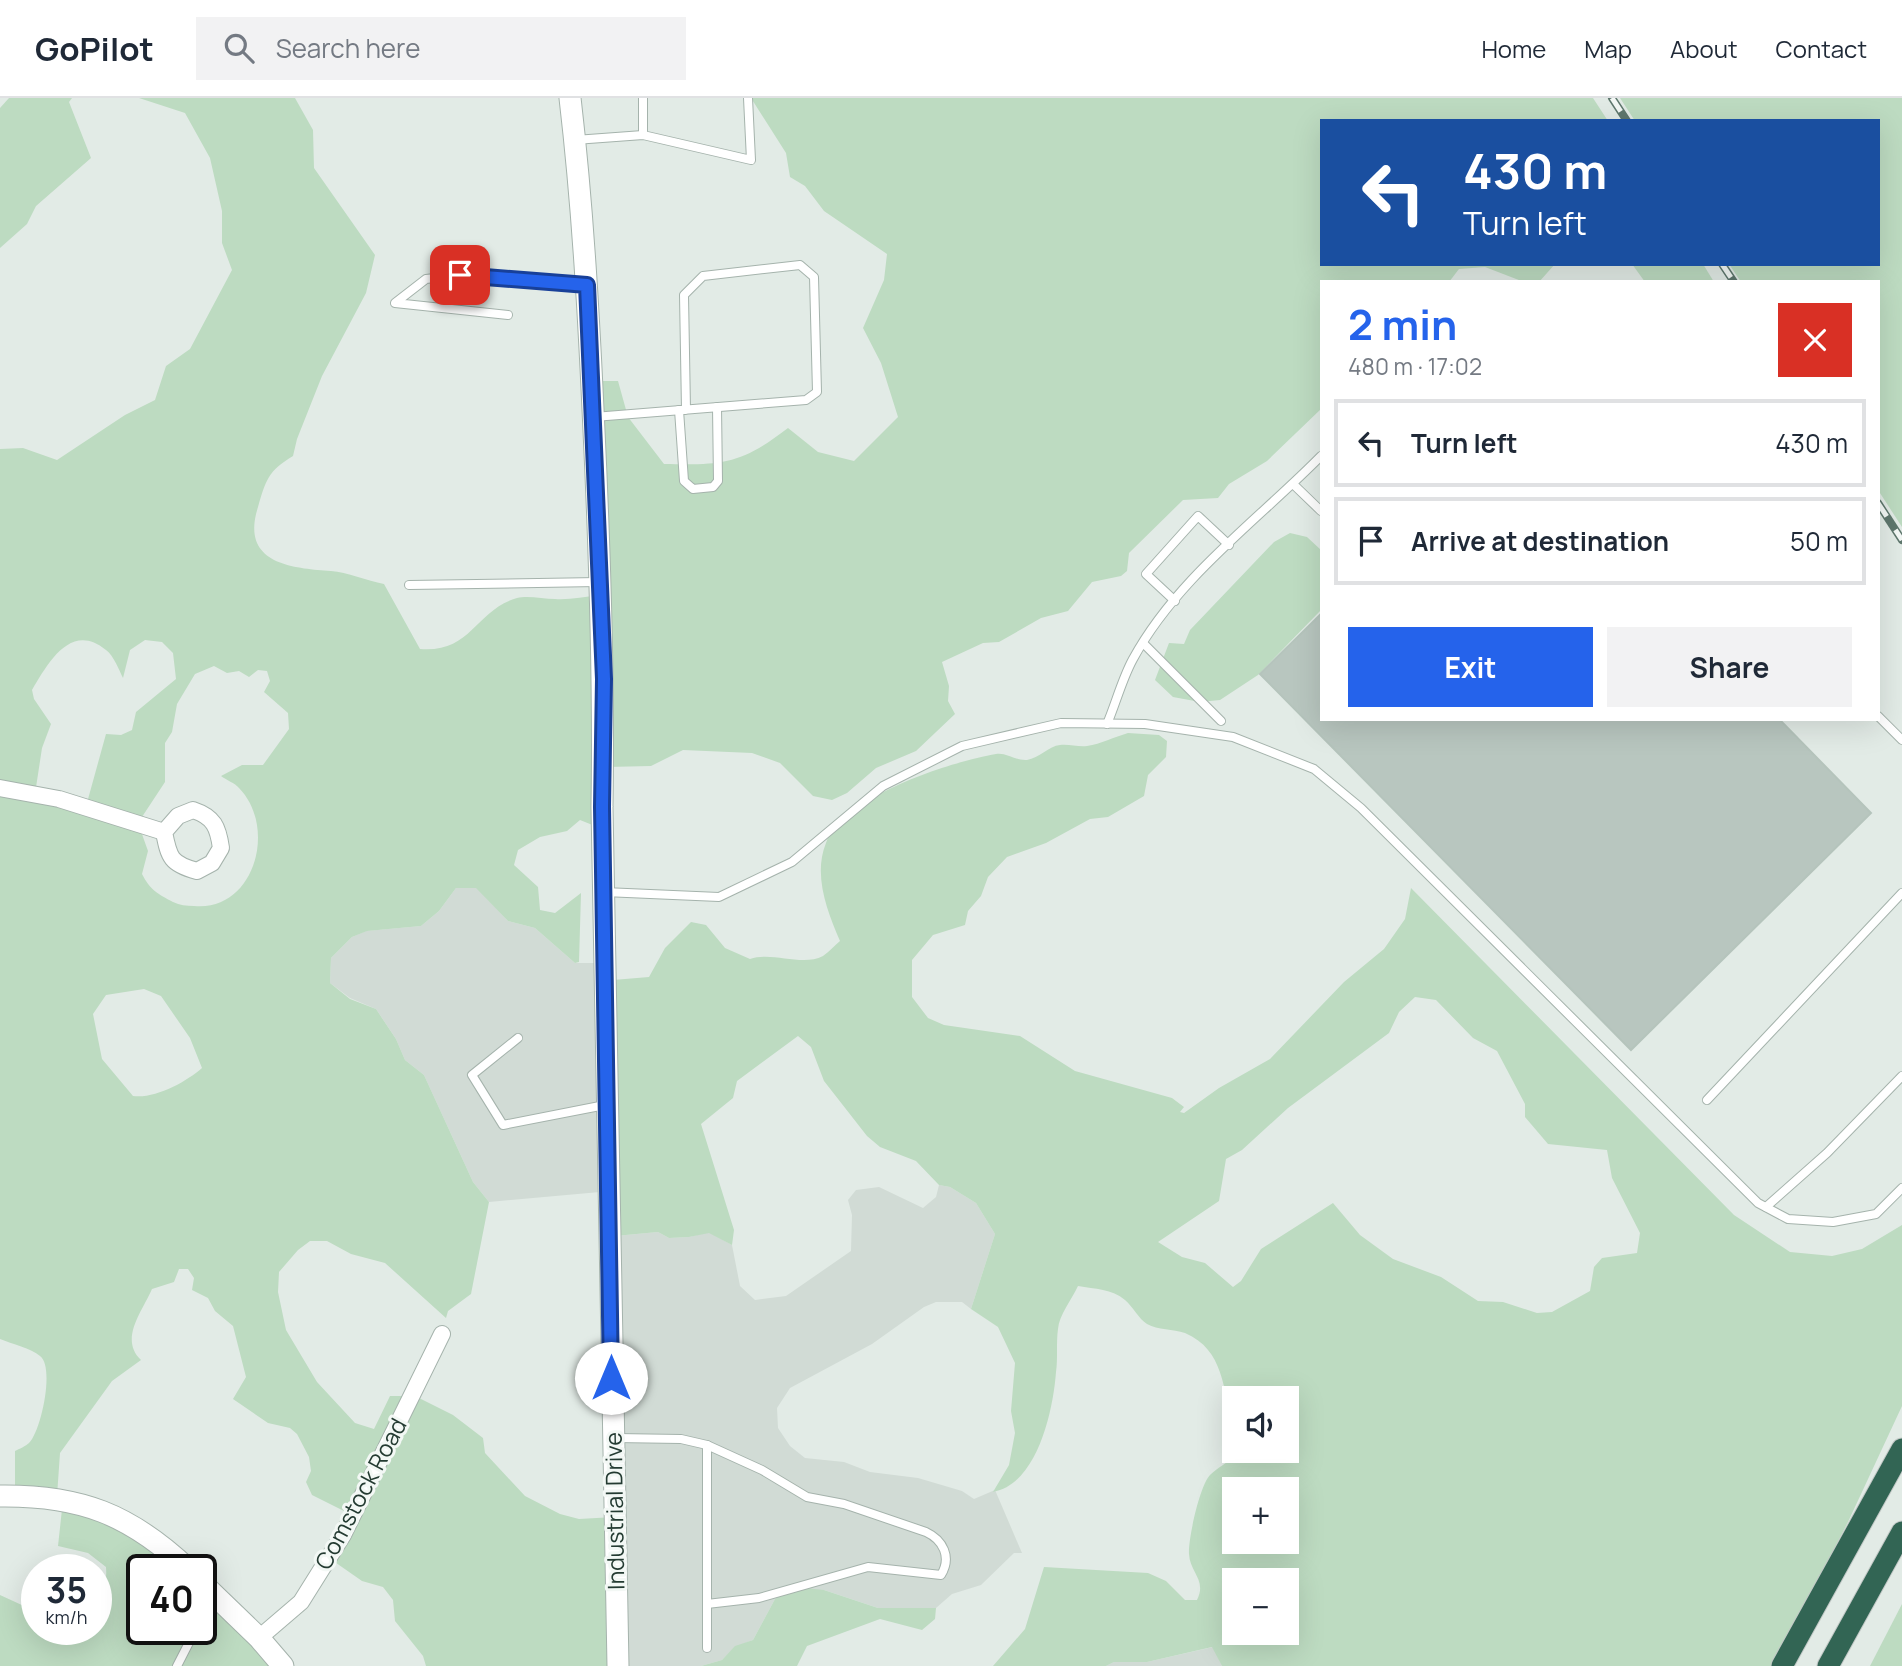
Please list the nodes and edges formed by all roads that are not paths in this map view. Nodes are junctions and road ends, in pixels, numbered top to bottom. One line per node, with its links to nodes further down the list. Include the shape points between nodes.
1 (570, 98): 5 (street, Industrial Drive)
2 (643, 98): 4 (lane)
3 (748, 98): 4 (lane, via 751,160)
4 (643, 135): 5 (lane)
5 (575, 140): 6 (street, Industrial Drive)
6 (587, 285): 7 (lane, via 460,275 426,279 395,303); 10 (street, Industrial Drive)
7 (508, 315)
8 (717, 407): 9 (lane); 9 (lane, via 718,481 693,489 684,481); 9 (lane, via 806,400 817,392 814,277 800,265 704,276 684,295)
9 (682, 410): 10 (lane)
10 (594, 417): 15 (street, Industrial Drive)
11 (1320, 457): 12 (lane)
12 (1293, 484): 13 (lane); 14 (lane)
13 (1320, 510)
14 (1229, 545): 17 (lane); 17 (lane, via 1198,516 1146,575)
15 (601, 582): 16 (lane); 25 (street, Industrial Drive)
16 (409, 585)
17 (1175, 601): 18 (lane)
18 (1143, 643): 20 (lane); 21 (lane)
19 (1880, 718): 22 (lane)
20 (1221, 721)
21 (1107, 724): 25 (lane, via 1061,723 962,746 883,786 792,862 719,897); 32 (lane, via 1145,724 1233,737 1314,769 1362,808)
22 (1902, 740)
23 (0, 788): 24 (street, via 59,799)
24 (164, 832)
25 (604, 892): 30 (street, Industrial Drive)
26 (1902, 893): 29 (lane)
27 (518, 1038): 30 (lane, via 472,1075 503,1125)
28 (1902, 1076): 32 (lane)
29 (1707, 1100)
30 (608, 1104): 34 (street, Industrial Drive)
31 (1902, 1188): 32 (lane, via 1876,1214 1833,1222 1788,1219)
32 (1766, 1207)
33 (442, 1334): 42 (street, Comstock Road, via 343,1535 301,1602)
34 (613, 1438): 35 (lane, via 681,1439); 47 (street, Industrial Drive)
35 (707, 1445): 41 (lane); 41 (lane, via 807,1497 844,1504 939,1538 944,1545 945,1569 941,1575 930,1575 868,1567 759,1598)
36 (1902, 1449): 48 (highway)
37 (0, 1496): 39 (street, via 65,1499 125,1520)
38 (1902, 1532): 49 (highway)
39 (168, 1554)
40 (217, 1597): 42 (street)
41 (707, 1604): 44 (lane)
42 (259, 1638): 46 (street)
43 (188, 1645): 45 (lane)
44 (707, 1648)
45 (177, 1666)
46 (283, 1666)
47 (618, 1666)
48 (1782, 1666)
49 (1828, 1666)

